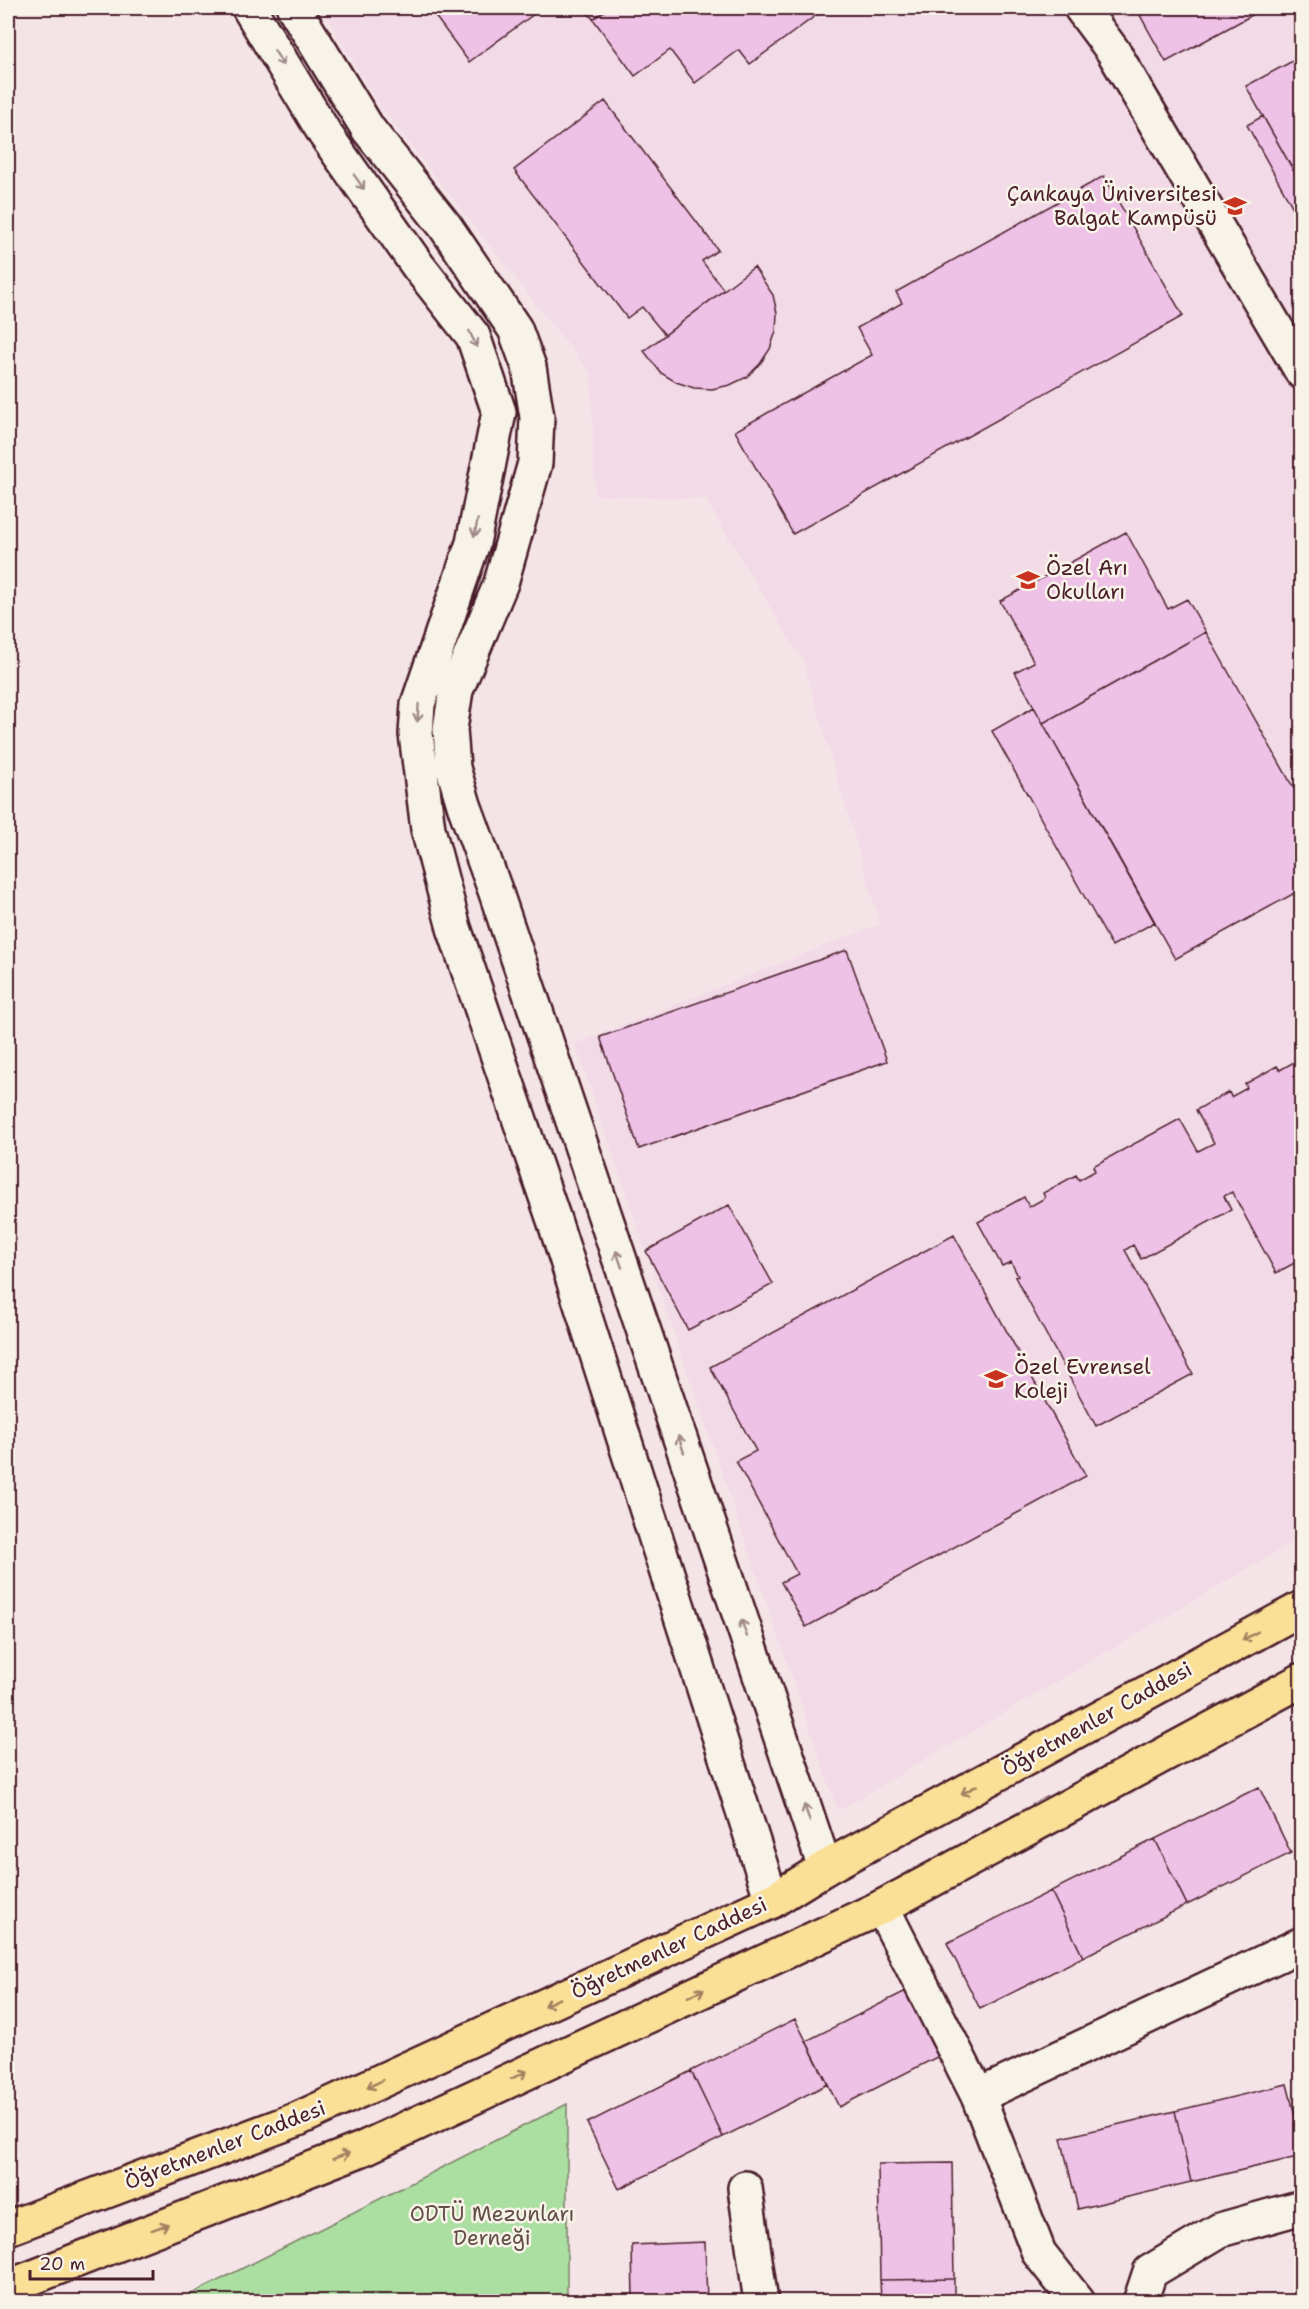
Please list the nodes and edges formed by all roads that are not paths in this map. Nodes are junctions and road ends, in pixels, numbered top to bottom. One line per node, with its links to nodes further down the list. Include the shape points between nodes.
1 (249, 8): 8 (street, one-way to 8, via 325,134 473,336 499,412 473,543 418,704 417,734 428,829 454,928 554,1220)
2 (294, 8): 7 (street, one-way to 2, via 453,768 450,729 456,690 501,583 535,463 537,417 529,367 515,329 445,226 368,129)
3 (1081, 8): 4 (street, via 1113,51)
4 (1302, 372)
5 (1302, 1608): 7 (main road, Öğretmenler Caddesi, one-way to 7)
6 (1302, 1680): 9 (main road)
7 (825, 1868): 8 (main road, Öğretmenler Caddesi)
8 (772, 1901): 14 (main road, Öğretmenler Caddesi, one-way to 14, via 298,2120)
9 (882, 1906): 11 (street); 15 (main road, one-way to 9, via 362,2149)
10 (1302, 1944): 11 (street)
11 (978, 2096): 17 (street, via 1039,2253)
12 (745, 2188): 16 (street)
13 (1302, 2207): 18 (street, via 1220,2230 1150,2272)
14 (8, 2228)
15 (8, 2287)
16 (761, 2301)
17 (1078, 2301)
18 (1140, 2301)

